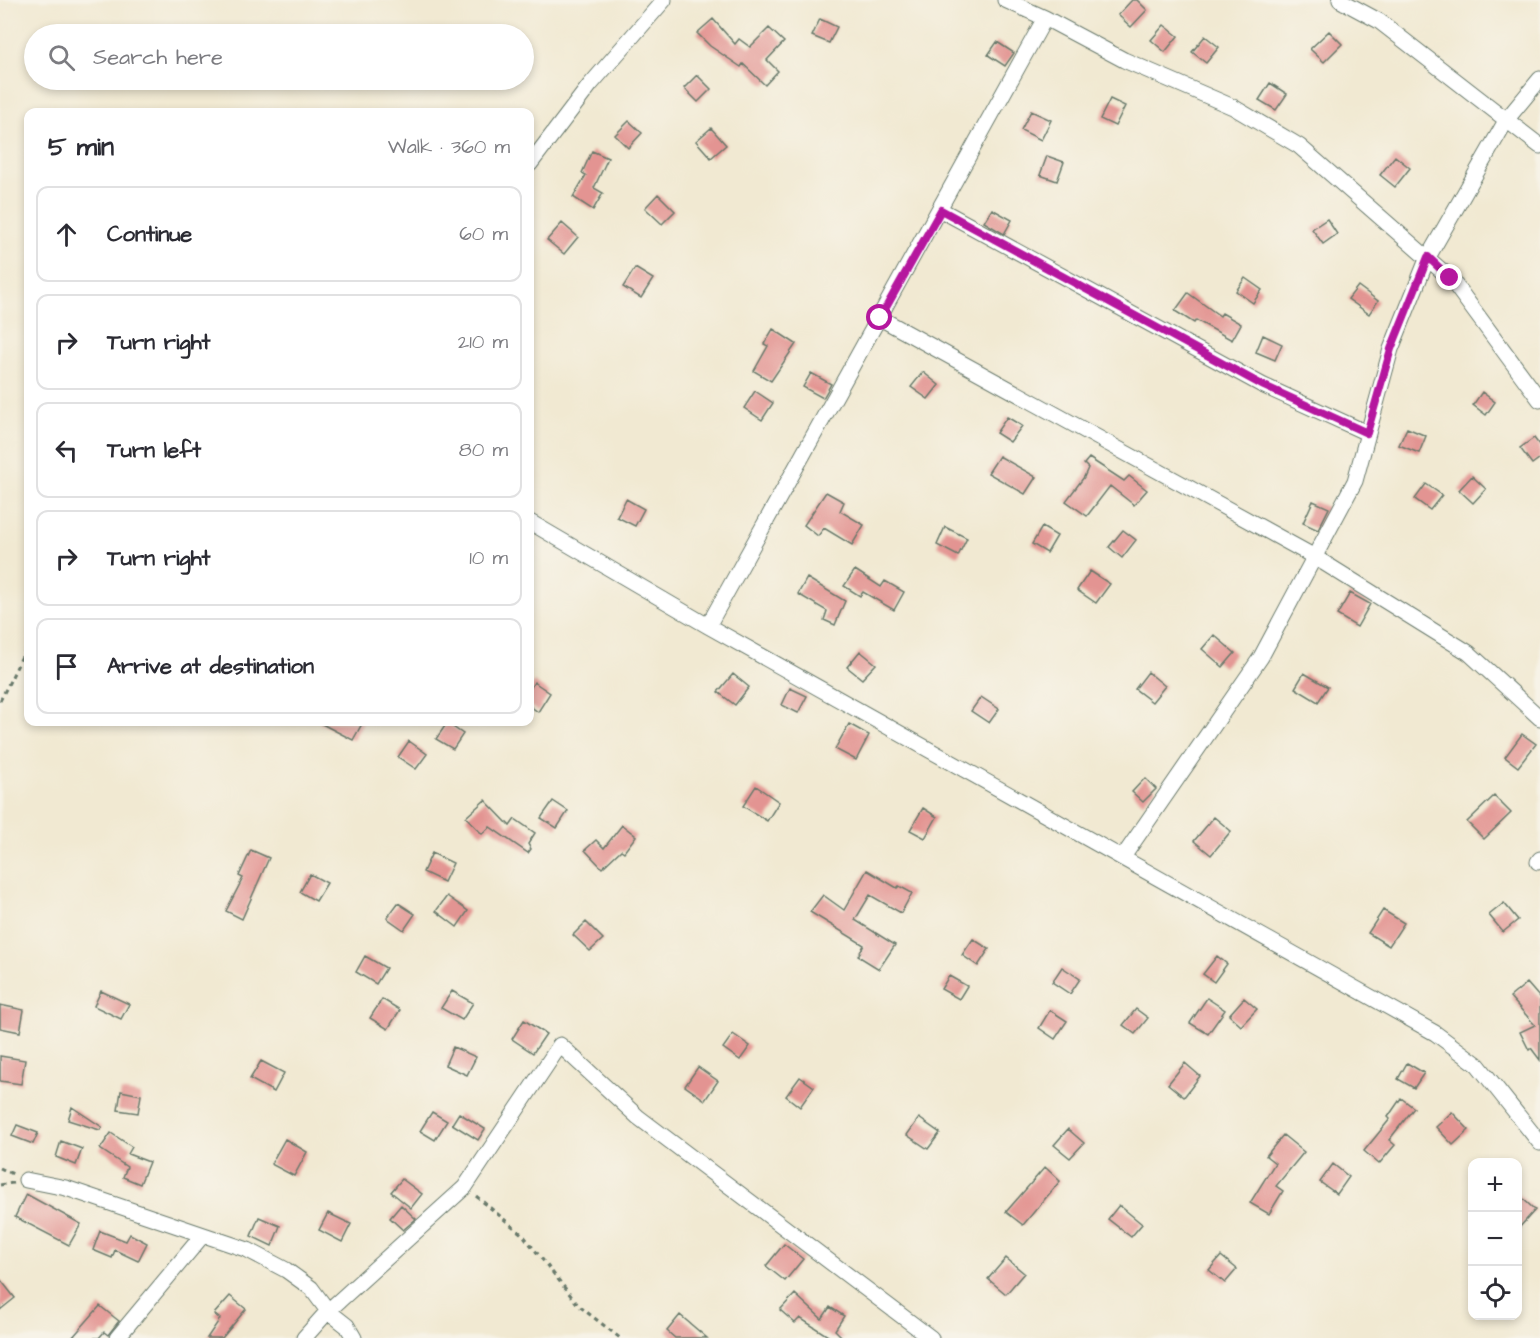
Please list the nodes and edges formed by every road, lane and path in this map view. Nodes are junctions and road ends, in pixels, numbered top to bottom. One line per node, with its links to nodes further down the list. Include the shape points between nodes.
1 (664, 0): 8 (street, via 590,85)
2 (1005, 0): 4 (street)
3 (1340, 0): 6 (street, via 1379,21)
4 (1046, 18): 9 (street); 10 (street, via 1124,60 1233,108 1299,146)
5 (1540, 79): 6 (street)
6 (1507, 119): 7 (street); 10 (street)
7 (1540, 146)
8 (534, 159)
9 (941, 210): 11 (street); 13 (street, via 1262,385)
10 (1428, 257): 12 (street, via 1450,278); 13 (street, via 1391,349)
11 (880, 318): 15 (street); 16 (street)
12 (1540, 400)
13 (1367, 433): 15 (street, via 1355,481)
14 (534, 524): 16 (street)
15 (1313, 556): 19 (street, via 1469,653); 20 (street, via 1261,657)
16 (708, 626): 20 (street)
17 (24, 652): 18 (path)
18 (0, 701)
19 (1540, 718)
20 (1123, 857): 21 (street, via 1435,1033 1478,1065)
21 (1540, 1143)
22 (26, 1180): 24 (street, via 66,1188)
23 (465, 1187): 25 (street); 29 (path, via 523,1235 579,1306); 30 (street, via 560,1045 638,1117)
24 (202, 1236): 25 (street, via 248,1250 286,1270 310,1288); 26 (street)
25 (328, 1311): 27 (street); 28 (street, via 347,1326)
26 (117, 1338)
27 (304, 1338)
28 (354, 1338)
29 (620, 1338)
30 (931, 1338)

